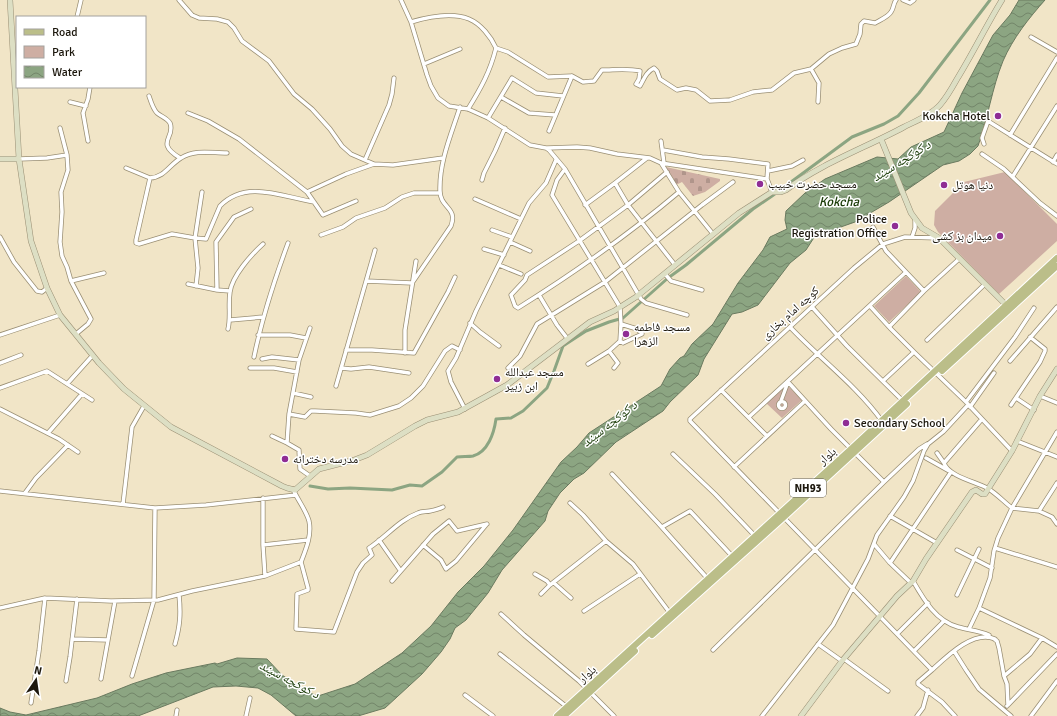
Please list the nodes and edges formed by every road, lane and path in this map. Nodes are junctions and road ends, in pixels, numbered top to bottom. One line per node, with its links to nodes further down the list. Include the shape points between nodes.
1 (10, 0): 15 (street)
2 (81, 0): 10 (street)
3 (179, 0): 57 (street, via 192,15 228,22 242,41 269,60 294,94 312,109 342,146 351,154)
4 (397, 0): 9 (street)
5 (896, 0): 19 (street, via 887,16 875,23 864,21 861,24 856,44 829,54)
6 (903, 0): 7 (street, via 910,3)
7 (914, 0)
8 (1002, 0): 41 (street, via 940,105)
9 (402, 1): 11 (street)
10 (77, 16)
11 (411, 22): 13 (street, via 441,16 470,19 490,36); 18 (street)
12 (1032, 37): 16 (street)
13 (496, 48): 20 (street, via 508,52 548,77); 33 (street, via 492,66)
14 (460, 49): 18 (street)
15 (15, 52): 22 (street)
16 (1057, 52)
17 (1057, 58): 40 (street)
18 (424, 64): 32 (street, via 438,98 450,106)
19 (811, 69): 20 (street, via 794,73 772,90 753,92 730,100 710,101 696,90 677,90 660,78 654,68 645,76 640,86 636,84 640,79 640,71 636,70 602,70 594,81 583,82); 29 (street, via 819,82)
20 (572, 76): 26 (street)
21 (394, 78): 57 (street, via 389,105)
22 (16, 79)
23 (16, 88): 56 (street)
24 (90, 88): 30 (street)
25 (149, 96): 52 (street, via 157,113 167,119 170,125 167,145 170,152)
26 (563, 96): 27 (street, via 536,93 512,78); 35 (street)
27 (501, 97): 35 (street, via 529,114); 36 (street)
28 (70, 102): 30 (street)
29 (818, 102)
30 (86, 106): 42 (street, via 83,113)
31 (1057, 106): 46 (street)
32 (460, 107): 33 (street); 53 (street)
33 (468, 109): 36 (street)
34 (188, 112): 75 (street, via 239,139)
35 (555, 115): 39 (street)
36 (488, 118): 38 (street)
37 (60, 128): 50 (street)
38 (505, 128): 45 (street, via 530,145); 71 (street)
39 (549, 131)
40 (1010, 135): 44 (street, via 988,121 982,138); 46 (street)
41 (881, 139): 77 (street, via 816,170 786,190); 87 (street)
42 (88, 141)
43 (661, 141): 47 (street)
44 (984, 144)
45 (546, 148): 54 (street, via 590,148); 58 (street)
46 (1031, 148): 60 (street); 68 (street)
47 (663, 150): 61 (street); 66 (street, via 768,164)
48 (227, 153): 52 (street, via 194,152)
49 (982, 154): 68 (street)
50 (67, 155): 56 (street); 125 (street, via 68,170 61,192 60,242)
51 (1057, 155): 60 (street)
52 (180, 158): 69 (street, via 163,175)
53 (443, 158): 62 (street, via 393,165); 78 (street)
54 (646, 158): 61 (street); 73 (street)
55 (0, 159): 56 (street)
56 (19, 159): 131 (street, via 31,241)
57 (365, 160): 62 (street)
58 (556, 160): 65 (street); 88 (street, via 546,183 529,203)
59 (803, 160): 66 (street, via 792,166)
60 (1053, 162): 63 (street)
61 (663, 163): 67 (street); 70 (street)
62 (374, 164): 75 (street)
63 (1057, 164)
64 (126, 168): 69 (street)
65 (565, 169): 82 (street); 100 (street, via 557,180 552,195)
66 (768, 171): 70 (street)
67 (667, 172): 76 (street); 83 (street)
68 (1013, 176): 86 (street, via 1040,203)
69 (150, 178): 98 (street, via 136,243 172,234)
70 (767, 179): 77 (street)
71 (482, 180)
72 (733, 182): 85 (street)
73 (615, 183): 82 (street); 83 (street)
74 (202, 192): 98 (street)
75 (307, 192): 81 (street)
76 (679, 192): 85 (street); 89 (street)
77 (772, 192): 93 (street, via 739,213)
78 (440, 193): 94 (street, via 402,196 385,208 356,218 343,227); 127 (street, via 454,219)
79 (475, 199): 88 (street)
80 (356, 201): 81 (street, via 323,215)
81 (314, 202): 98 (street, via 257,190 243,192 220,206 208,238)
82 (585, 205): 90 (street)
83 (628, 205): 89 (street); 90 (street)
84 (251, 209): 132 (street, via 234,217 216,242)
85 (695, 210): 93 (street); 101 (street)
86 (1056, 214)
87 (915, 218): 97 (street); 99 (street, via 922,228)
88 (521, 219): 96 (street)
89 (643, 223): 101 (street); 106 (street)
90 (598, 226): 100 (street); 106 (street)
91 (873, 227): 105 (street)
92 (492, 230): 96 (street)
93 (713, 234): 116 (street)
94 (321, 235)
95 (0, 237): 131 (street, via 14,262 37,290 42,292)
96 (512, 237): 102 (street)
97 (912, 237): 99 (street, کوچه امام بخاری); 105 (street, کوچه امام بخاری)
98 (195, 238): 130 (street, via 198,268)
99 (939, 238): 112 (street)
100 (579, 241): 113 (street); 136 (street, via 527,275 511,295 518,308)
101 (656, 241): 116 (street); 118 (street)
102 (510, 242): 109 (street); 110 (street)
103 (288, 243): 147 (street)
104 (263, 244): 134 (street, via 238,273)
105 (883, 244): 119 (street, via 886,251); 139 (street, کوچه امام بخاری)
106 (609, 247): 113 (street); 118 (street)
107 (484, 249): 110 (street)
108 (375, 250): 124 (street)
109 (530, 251)
110 (504, 255): 115 (street)
111 (1057, 258): 140 (main road, بلوار / NH93)
112 (959, 259): 129 (street); 135 (street)
113 (592, 260): 126 (street); 136 (street)
114 (416, 261): 127 (street)
115 (499, 265): 121 (street); 150 (street)
116 (675, 265): 122 (street)
117 (1057, 266): 140 (main road, بلوار / NH93)
118 (623, 269): 126 (street); 137 (street)
119 (906, 272): 135 (street); 138 (street)
120 (104, 273): 125 (street)
121 (521, 274)
122 (667, 275): 133 (street, via 672,281); 137 (street)
123 (455, 277): 169 (street, via 415,352)
124 (366, 281): 127 (street); 165 (street)
125 (71, 282): 155 (street, via 91,319)
126 (605, 282): 142 (street); 145 (street)
127 (412, 283): 169 (street)
128 (188, 284): 130 (street)
129 (985, 284): 140 (street); 162 (street)
130 (196, 286): 132 (street)
131 (47, 288): 144 (street)
132 (217, 290): 134 (street)
133 (702, 290)
134 (230, 291): 148 (street)
135 (924, 291): 152 (street)
136 (540, 295): 145 (street)
137 (639, 298): 142 (street); 146 (street, via 646,303)
138 (870, 306): 152 (street); 158 (street)
139 (812, 307): 151 (street, کوچه امام بخاری); 158 (street)
140 (1008, 307): 186 (main road, بلوار / NH93)
141 (1057, 307): 159 (street)
142 (620, 308): 149 (street); 161 (street, via 590,322)
143 (1034, 308): 206 (street)
144 (60, 315): 155 (street); 156 (street)
145 (551, 315): 161 (street); 181 (street, via 537,324 520,356)
146 (686, 315)
147 (263, 317): 148 (street); 157 (street)
148 (230, 320): 154 (street)
149 (621, 321): 163 (street); 163 (street, via 642,333 623,343)
150 (470, 323): 164 (street); 166 (street)
151 (790, 327): 170 (street); 194 (street, کوچه امام بخاری)
152 (889, 327): 168 (street)
153 (310, 328): 160 (street)
154 (228, 329)
155 (76, 334): 172 (street)
156 (0, 335)
157 (258, 335): 160 (street); 173 (street)
158 (836, 335): 170 (street); 189 (street)
159 (1030, 337): 176 (street); 200 (street, via 1046,350)
160 (306, 338): 175 (street)
161 (567, 338): 210 (street, via 512,381)
162 (927, 340)
163 (620, 341): 167 (street)
164 (499, 346)
165 (346, 350): 169 (street); 180 (street)
166 (460, 350): 210 (street, via 448,374); 212 (street, via 452,346 445,351 423,386 399,406 370,415 315,411 311,411 305,417)
167 (609, 351): 178 (street); 182 (street, via 618,363)
168 (914, 352): 186 (street); 189 (street)
169 (404, 353)
170 (817, 354): 190 (street); 215 (street, via 843,377)
171 (21, 355): 177 (street)
172 (93, 356): 191 (street); 208 (street)
173 (254, 357)
174 (262, 359): 175 (street, via 272,357)
175 (299, 360): 184 (street)
176 (1010, 361)
177 (0, 363)
178 (588, 364)
179 (250, 368): 184 (street, via 274,368)
180 (341, 368): 185 (street, via 369,367); 192 (street)
181 (508, 368)
182 (614, 368)
183 (1057, 369): 188 (street)
184 (297, 372): 195 (street)
185 (409, 373)
186 (937, 373): 196 (main road, بلوار / NH93); 206 (street)
187 (994, 373): 206 (street)
188 (1055, 377): 198 (street)
189 (884, 381): 204 (street)
190 (788, 382): 202 (street); 203 (street); 213 (street)
191 (67, 384): 193 (street, via 47,371); 197 (street)
192 (336, 386)
193 (0, 388)
194 (721, 390): 213 (street); 233 (street, کوچه امام بخاری, via 690,421)
195 (293, 393): 199 (street); 212 (street)
196 (915, 393): 204 (main road, بلوار / NH93); 224 (main road, بلوار / NH93)
197 (82, 394): 201 (street); 217 (street)
198 (1040, 396): 205 (street); 211 (street)
199 (311, 397)
200 (1016, 398): 207 (street); 211 (street)
201 (92, 400)
202 (782, 401)
203 (805, 401): 219 (street); 224 (street)
204 (904, 401): 215 (main road, بلوار / NH93)
205 (1057, 403)
206 (968, 405): 214 (street); 222 (street, via 944,432)
207 (1011, 405)
208 (144, 406): 239 (street, via 171,427 282,486); 245 (street, via 132,427)
209 (0, 409): 217 (street)
210 (465, 409): 236 (street, via 427,420 367,455 318,469)
211 (1034, 410): 220 (street)
212 (289, 414): 221 (street)
213 (749, 417): 219 (street)
214 (982, 419): 225 (street); 232 (street)
215 (882, 421): 224 (main road, بلوار / NH93)
216 (1057, 432): 228 (street)
217 (48, 433): 223 (street)
218 (272, 436): 221 (street)
219 (767, 436): 233 (street)
220 (1017, 441): 225 (street); 228 (street)
221 (286, 444): 236 (street, via 299,450 300,469)
222 (928, 444): 237 (street, via 919,449); 252 (street, via 913,481)
223 (68, 445): 226 (street); 242 (street, via 36,478)
224 (853, 451): 237 (street); 251 (main road, بلوار / NH93)
225 (1012, 451): 240 (street)
226 (78, 452)
227 (937, 453): 232 (street)
228 (1046, 453): 230 (street); 249 (street)
229 (674, 454): 256 (street)
230 (1057, 457)
231 (926, 458): 234 (street)
232 (944, 462): 234 (street)
233 (734, 467): 251 (street)
234 (951, 472): 240 (street); 255 (street)
235 (612, 474): 254 (street)
236 (310, 476): 239 (street, via 300,487)
237 (884, 482): 266 (street)
238 (1057, 483): 250 (street)
239 (293, 489): 243 (street)
240 (988, 489): 249 (street); 260 (street, via 985,494 976,490 972,492)
241 (0, 491): 242 (street)
242 (25, 494): 245 (street)
243 (296, 495): 244 (street); 257 (street, via 309,520)
244 (262, 498): 247 (street); 262 (street)
245 (123, 504): 247 (street)
246 (570, 504): 259 (street)
247 (155, 508): 289 (street)
248 (443, 508): 258 (street, via 419,512)
249 (1012, 508): 250 (street); 264 (street)
250 (1039, 511): 253 (street, via 1052,517)
251 (782, 516): 256 (main road, بلوار / NH93); 266 (street); 301 (main road, بلوار / NH93, via 682,610)
252 (890, 516): 255 (street); 261 (street)
253 (1057, 524)
254 (662, 527): 268 (street, via 690,511); 278 (street)
255 (913, 529): 260 (street); 271 (street)
256 (755, 536): 268 (main road, بلوار / NH93)
257 (308, 540): 262 (street); 270 (street)
258 (379, 540): 270 (street, via 369,548 372,554 357,572 334,632 296,629 297,594 308,589); 274 (street)
259 (606, 541): 276 (street, via 633,564); 281 (street)
260 (937, 543): 280 (street)
261 (874, 544): 271 (street); 282 (street)
262 (263, 545): 277 (street)
263 (423, 545): 263 (street, via 449,521 457,531 487,524 456,561 446,569 441,560); 274 (street)
264 (995, 548): 272 (street); 273 (street)
265 (979, 549): 269 (street)
266 (815, 550): 282 (street); 309 (street)
267 (957, 550): 269 (street)
268 (733, 557): 278 (main road, بلوار / NH93)
269 (975, 559): 273 (street); 285 (street)
270 (301, 562): 277 (street)
271 (890, 563): 280 (street)
272 (1057, 567)
273 (992, 568): 293 (street)
274 (400, 570): 279 (street)
275 (535, 574): 281 (street)
276 (640, 574): 294 (street); 295 (street)
277 (266, 576): 284 (street)
278 (708, 578): 295 (main road, بلوار / NH93)
279 (392, 581)
280 (912, 582): 291 (street); 297 (street)
281 (552, 584): 283 (street); 287 (street)
282 (852, 590): 297 (street); 307 (street, via 833,624)
283 (541, 594)
284 (179, 595): 289 (street); 306 (street, via 181,613)
285 (957, 595)
286 (45, 598): 288 (street); 292 (street); 326 (street)
287 (572, 598)
288 (77, 599): 290 (street); 303 (street)
289 (154, 600): 290 (street); 316 (street)
290 (116, 601): 305 (street)
291 (928, 604): 298 (street); 300 (street)
292 (0, 608)
293 (979, 608): 299 (street); 302 (street)
294 (584, 611)
295 (670, 613): 301 (main road, بلوار / NH93)
296 (501, 614): 321 (street)
297 (880, 616): 300 (street); 314 (street)
298 (944, 621): 299 (street); 310 (street)
299 (969, 629): 304 (street)
300 (897, 634): 310 (street)
301 (647, 637): 321 (main road, بلوار / NH93)
302 (1042, 638): 308 (street); 317 (street, via 1030,654)
303 (72, 639): 305 (street); 319 (street)
304 (995, 639): 311 (street, via 982,636 966,642); 317 (street)
305 (108, 640): 318 (street)
306 (174, 644)
307 (818, 644): 314 (street); 337 (street)
308 (1057, 647)
309 (713, 650)
310 (914, 651): 315 (street)
311 (954, 651): 315 (street); 329 (street, via 979,689)
312 (500, 654): 328 (street)
313 (1057, 654): 327 (street)
314 (843, 660): 323 (street); 338 (street)
315 (932, 670): 322 (street, via 918,682)
316 (132, 676)
317 (1004, 676): 327 (street)
318 (101, 679)
319 (66, 681)
320 (1057, 681): 342 (street)
321 (589, 690): 328 (main road, بلوار / NH93); 335 (main road, بلوار / NH93); 336 (street)
322 (928, 690): 339 (street, via 923,708); 340 (street)
323 (888, 691)
324 (465, 695): 333 (street)
325 (250, 698): 332 (street)
326 (31, 703)
327 (1008, 706): 329 (street)
328 (567, 707): 334 (main road, بلوار / NH93)
329 (1003, 709): 341 (street)
330 (178, 710): 331 (street)
331 (176, 716)
332 (246, 716)
333 (493, 716)
334 (557, 716)
335 (564, 716)
336 (614, 716)
337 (762, 716)
338 (801, 716)
339 (917, 716)
340 (955, 716)
341 (1011, 716)
342 (1030, 716)

